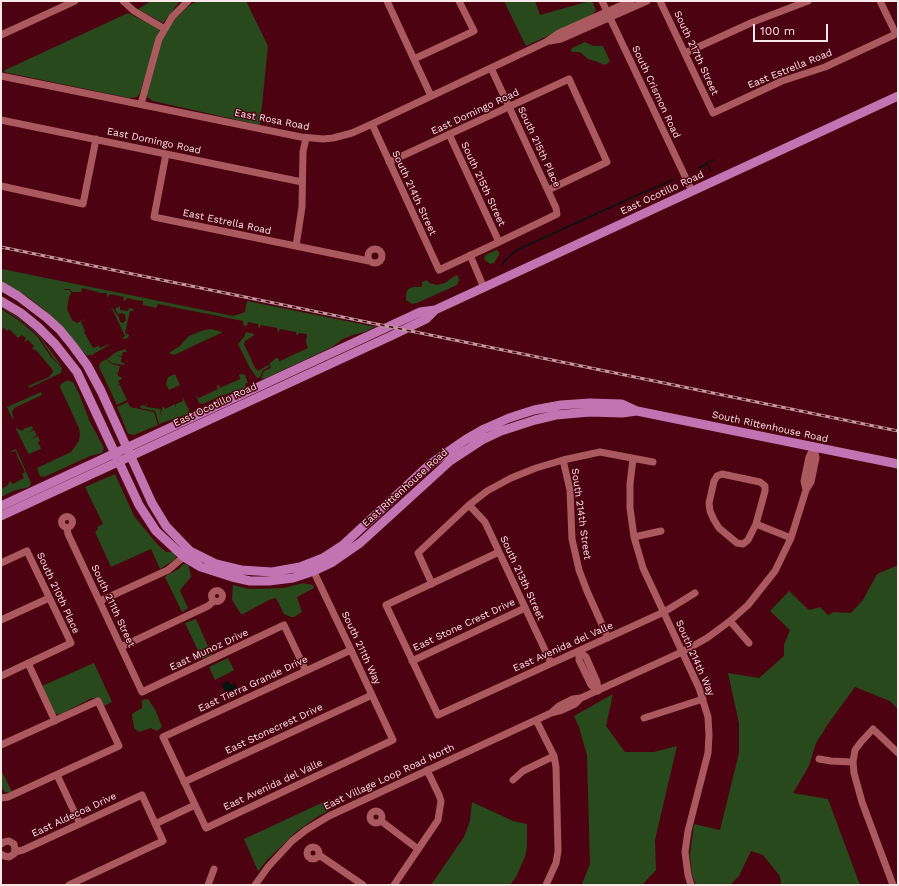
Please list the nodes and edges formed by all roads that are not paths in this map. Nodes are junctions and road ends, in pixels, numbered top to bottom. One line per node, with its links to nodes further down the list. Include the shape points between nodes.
1 (75, 1): 14 (street)
2 (123, 1): 13 (street, via 134,11)
3 (188, 1): 13 (street, via 172,17)
4 (387, 1): 16 (street)
5 (459, 1): 16 (street, via 474,31)
6 (602, 1): 12 (street, South Crismon Road)
7 (631, 1): 12 (street, East Rosa Road)
8 (648, 1): 12 (street, East Rosa Road)
9 (660, 1): 15 (street, South 217th Street)
10 (808, 1): 15 (street, via 753,22)
11 (880, 1): 23 (street, East Estrella Road, via 896,34 825,67 782,81)
12 (608, 15): 17 (street, East Rosa Road, via 559,33 546,42); 34 (street, South Crismon Road)
13 (165, 29): 21 (street, via 159,39)
14 (1, 35)
15 (685, 53): 23 (street, South 217th Street)
16 (414, 59): 19 (street)
17 (491, 68): 19 (street, East Rosa Road); 22 (street, South 215th Place)
18 (1, 76): 21 (street, East Rosa Road)
19 (431, 96): 25 (street, East Rosa Road)
20 (898, 96): 34 (main road, East Ocotillo Road)
21 (141, 104): 27 (street, East Rosa Road)
22 (509, 107): 26 (street, East Domingo Road); 33 (street, South 215th Place); 33 (street, East Domingo Road, via 569,79 607,162)
23 (713, 113)
24 (1, 120): 28 (street, East Domingo Road)
25 (372, 124): 27 (street, East Rosa Road, via 343,136); 30 (street, South 214th Street)
26 (449, 134): 30 (street, East Domingo Road); 35 (street, South 215th Street)
27 (306, 138): 31 (street)
28 (96, 139): 29 (street, East Domingo Road); 32 (street, via 83,204)
29 (166, 154): 31 (street, East Domingo Road); 36 (street, East Estrella Road, via 154,217)
30 (389, 162): 37 (street, South 214th Street, via 439,270)
31 (302, 182): 36 (street, via 302,207)
32 (1, 186)
33 (548, 190): 35 (street, South 215th Place, via 557,214)
34 (692, 191): 40 (main road, East Ocotillo Road)
35 (499, 242): 37 (street)
36 (296, 246): 38 (street, East Estrella Road)
37 (470, 256): 40 (street)
38 (369, 260)
39 (1, 286): 44 (main road, East Rittenhouse Road, via 34,307 51,322)
40 (484, 288): 42 (main road, East Ocotillo Road)
41 (1, 301): 43 (main road, East Rittenhouse Road, via 21,313)
42 (435, 310): 45 (main road, East Ocotillo Road, via 420,312); 47 (main road, East Ocotillo Road, via 415,325)
43 (43, 332): 44 (main road, via 53,334 78,364); 50 (main road, East Rittenhouse Road, via 76,372)
44 (87, 365): 49 (main road, East Rittenhouse Road)
45 (214, 408): 47 (main road); 49 (main road, East Ocotillo Road)
46 (637, 411): 48 (main road, South Rittenhouse Road); 66 (main road, East Rittenhouse Road, via 622,404 561,405 534,410 484,429 430,465 343,545)
47 (212, 418): 49 (main road, East Ocotillo Road)
48 (814, 447): 54 (main road, South Rittenhouse Road); 62 (street, East Village Loop Road North, via 816,458 811,482 806,490)
49 (129, 452): 50 (main road, East Ocotillo Road); 64 (main road, East Rittenhouse Road, via 158,515)
50 (117, 458): 56 (main road, East Ocotillo Road); 57 (main road, East Ocotillo Road); 64 (main road, East Rittenhouse Road, via 139,506 156,531)
51 (633, 459): 52 (street, via 600,452); 53 (street); 61 (street, South 214th Way, via 630,508)
52 (563, 460): 55 (street, via 511,478 487,491); 76 (street, South 214th Street, via 570,490 572,539 579,570)
53 (653, 462)
54 (898, 464)
55 (469, 505): 63 (street, South 213th Street, via 485,522); 67 (street, via 418,553)
56 (1, 506)
57 (1, 516)
58 (756, 524): 58 (street, via 766,491 765,486 760,482 722,474 717,476 710,503 719,528 736,543 742,544 748,540); 62 (street)
59 (67, 528): 71 (street, South 211th Street)
60 (661, 531): 61 (street)
61 (634, 537): 73 (street, South 214th Way, via 643,568)
62 (791, 538): 75 (street, East Village Loop Road North, via 768,581 748,605)
63 (499, 552): 67 (street); 72 (street, South 213th Street)
64 (187, 554): 66 (main road, East Rittenhouse Road, via 241,570 272,572); 71 (street, via 168,570)
65 (1, 563): 69 (street, South 210th Place, via 27,551)
66 (312, 568): 79 (street, South 211th Way)
67 (432, 584): 82 (street, via 386,605)
68 (695, 592): 73 (street, East Avenida del Valle)
69 (49, 598): 74 (street); 84 (street, South 210th Place, via 71,643)
70 (214, 601): 78 (street)
71 (100, 602): 78 (street, South 211th Street)
72 (525, 608): 82 (street, East Stone Crest Drive); 83 (street, South 213th Street)
73 (664, 612): 76 (street, East Avenida del Valle); 81 (street, South 214th Way)
74 (1, 620)
75 (730, 621): 77 (street); 81 (street, East Village Loop Road North)
76 (608, 638): 80 (street, East Avenida del Valle)
77 (749, 644)
78 (121, 647): 88 (street, South 211th Street)
79 (351, 650): 85 (street, East Tierra Grande Drive); 89 (street, South 211th Way)
80 (579, 651): 83 (street, East Avenida del Valle); 87 (street, via 586,657 597,682)
81 (682, 652): 87 (street, East Village Loop Road North); 90 (street, South 214th Way)
82 (412, 661): 83 (street, East Avenida del Valle, via 438,715)
83 (551, 663)
84 (28, 664): 86 (street); 93 (street)
85 (306, 671): 88 (street, East Munoz Drive, via 284,626); 103 (street, East Tierra Grande Drive, via 163,737)
86 (1, 676)
87 (598, 691): 92 (street, East Village Loop Road North, via 573,699)
88 (142, 692)
89 (372, 695): 94 (street, South 211th Way); 103 (street, East Stonecrest Drive)
90 (703, 699): 91 (street); 121 (street, South 214th Way, via 708,717 708,753 685,852)
91 (644, 718)
92 (536, 720): 97 (street); 100 (street, East Village Loop Road North)
93 (55, 721): 95 (street); 101 (street, via 98,701 119,746)
94 (393, 740): 105 (street, East Avenida del Valle, via 206,828)
95 (1, 746)
96 (898, 753): 99 (street, via 873,729 855,750)
97 (554, 756): 102 (street, via 522,771); 120 (street, via 558,851 556,863)
98 (819, 759): 99 (street)
99 (853, 762): 122 (street, via 862,802)
100 (427, 770): 110 (street, via 439,796 441,807 438,820); 117 (street, East Village Loop Road North, via 329,816 306,830 280,854)
101 (57, 775): 104 (street, via 8,798); 107 (street)
102 (512, 780)
103 (184, 782): 105 (street)
104 (1, 798)
105 (195, 805): 108 (street)
106 (381, 821): 110 (street)
107 (80, 824): 108 (street, East Aldecoa Drive, via 142,795); 111 (street, East Aldecoa Drive)
108 (155, 824): 115 (street, via 163,841)
109 (1, 844): 111 (street, via 6,841 12,842)
110 (418, 849): 119 (street)
111 (15, 852): 112 (street, East Aldecoa Drive, via 10,857)
112 (1, 854)
113 (319, 855): 118 (street)
114 (214, 869): 116 (street)
115 (69, 885)
116 (208, 885)
117 (255, 885)
118 (363, 885)
119 (394, 885)
120 (546, 885)
121 (691, 885)
122 (893, 885)

